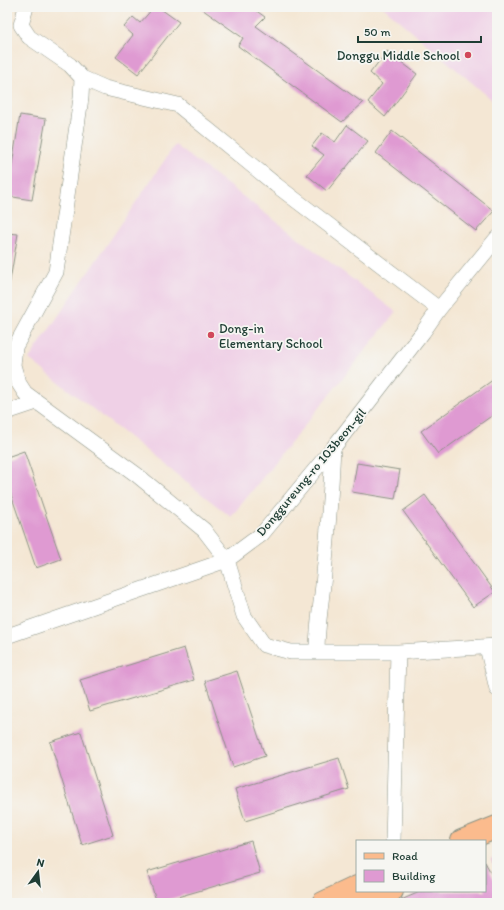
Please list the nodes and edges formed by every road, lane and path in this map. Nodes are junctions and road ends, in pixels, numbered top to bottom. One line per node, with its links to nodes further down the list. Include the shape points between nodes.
1 (26, 7): 2 (street, via 21,26 29,37 70,65)
2 (82, 78): 4 (street, via 105,88 178,105 276,186); 5 (street, via 56,272 15,347 13,365 18,382 25,393)
3 (497, 238): 4 (street, Donggureung-ro 103beon-gil)
4 (439, 309): 7 (street, Donggureung-ro 103beon-gil)
5 (38, 402): 6 (street); 8 (street, via 137,475 204,530)
6 (7, 412)
7 (332, 448): 8 (street, Donggureung-ro 103beon-gil, via 262,534); 11 (street, via 331,498)
8 (227, 560): 9 (street, Donggureung-ro 103beon-gil); 11 (street, via 244,616 264,645 290,652)
9 (7, 636)
10 (492, 646): 12 (street); 13 (street)
11 (316, 651): 12 (street)
12 (398, 652): 15 (street)
13 (497, 689)
14 (497, 827): 16 (main road)
15 (393, 840)
16 (464, 840)
17 (497, 840): 18 (main road)
18 (486, 846)
19 (356, 887): 20 (main road)
20 (323, 903)

